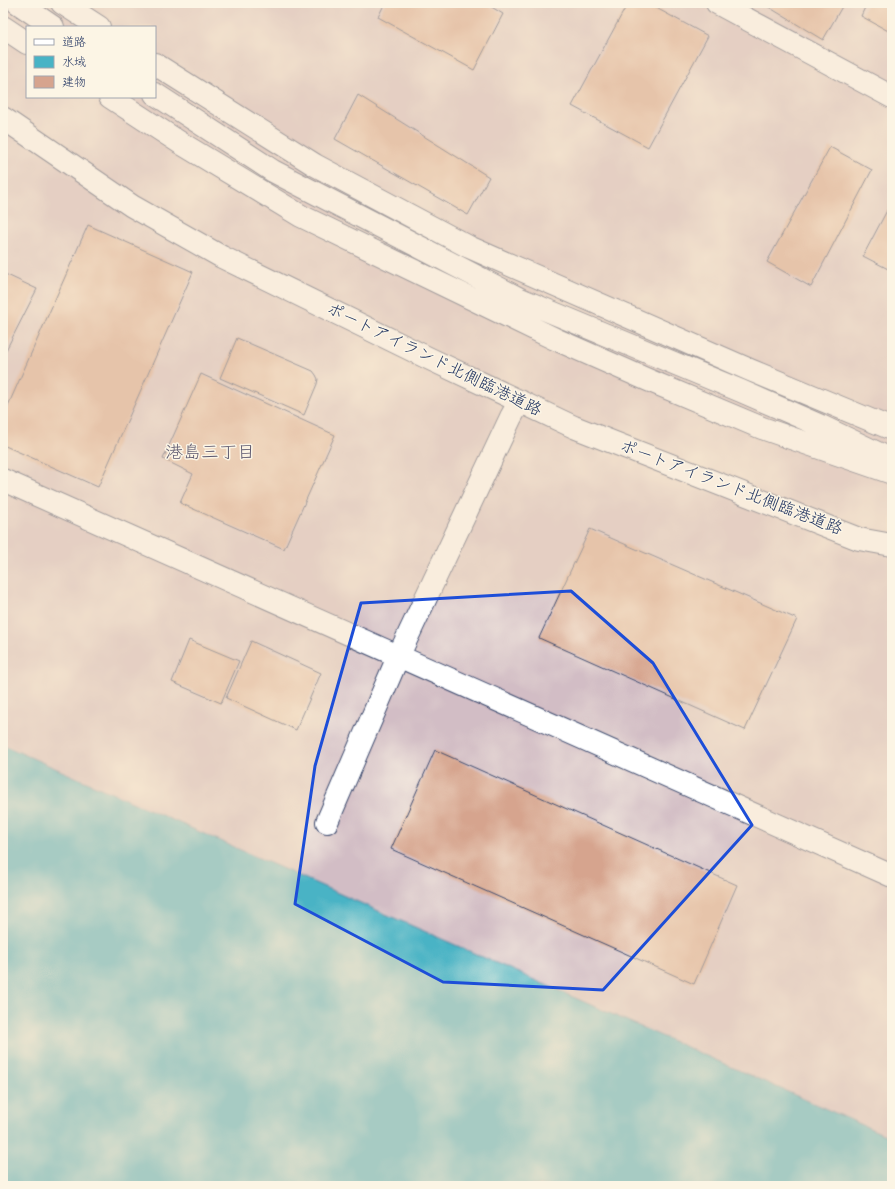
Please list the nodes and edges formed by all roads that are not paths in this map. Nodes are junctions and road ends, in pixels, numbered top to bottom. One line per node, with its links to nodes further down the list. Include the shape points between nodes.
1 (18, 3): 4 (street)
2 (62, 3): 5 (street)
3 (717, 3): 10 (street)
4 (52, 26)
5 (97, 26)
6 (3, 27): 7 (street)
7 (26, 42)
8 (156, 65): 14 (street, via 315,165 469,247 742,367)
9 (156, 95): 15 (street, via 273,171 520,299 741,391)
10 (892, 97)
11 (112, 98): 16 (street, via 301,216 555,339 762,428)
12 (3, 118): 13 (street, ポートアイランド北側臨港道路, via 132,206 222,257)
13 (520, 401): 18 (street, ポートアイランド北側臨港道路, via 574,427 859,539); 19 (street)
14 (892, 429)
15 (892, 460)
16 (892, 473)
17 (3, 480): 19 (street)
18 (892, 545)
19 (398, 656): 20 (street); 21 (street)
20 (327, 822)
21 (892, 876)

